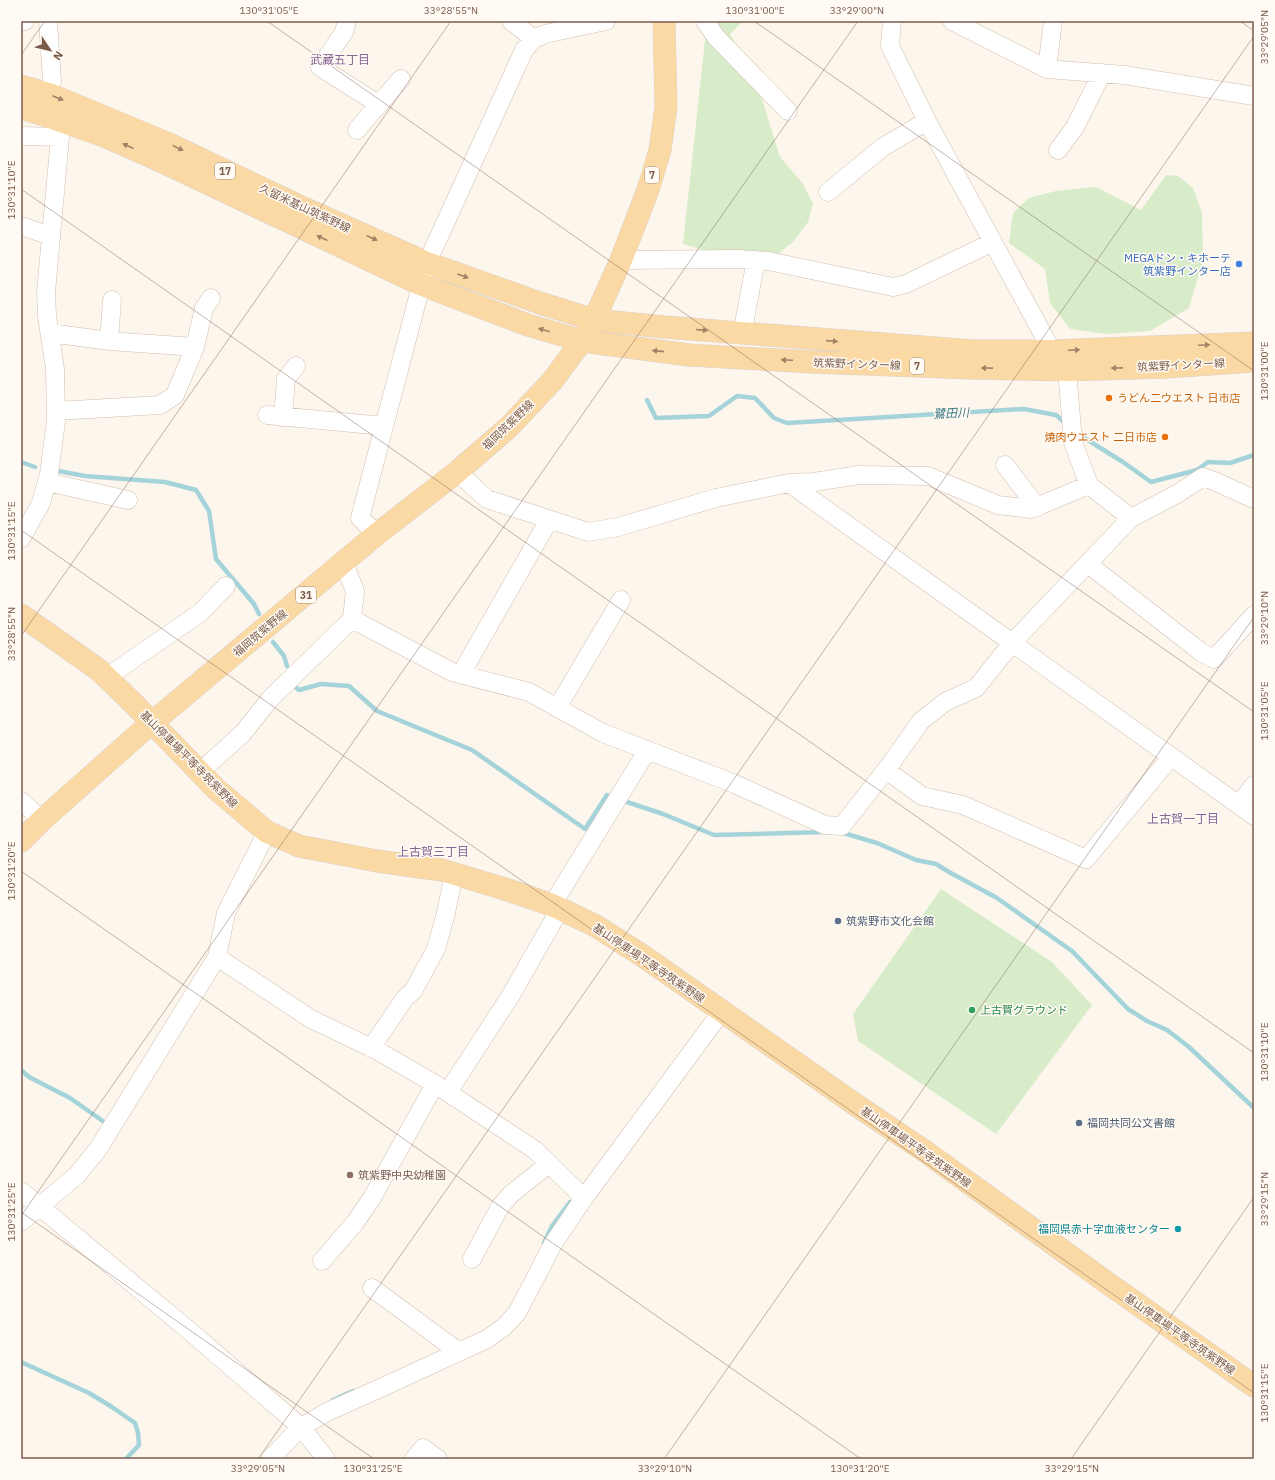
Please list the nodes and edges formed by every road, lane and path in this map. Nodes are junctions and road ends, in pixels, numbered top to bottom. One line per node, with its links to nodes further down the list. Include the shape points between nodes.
1 (25, 21): 11 (street)
2 (48, 21): 16 (street)
3 (347, 21): 19 (street, via 344,32 320,67)
4 (510, 21): 12 (street)
5 (606, 21): 12 (street, via 545,34)
6 (664, 21): 30 (main road, 7, via 666,107 660,150 648,190)
7 (705, 21): 21 (street, via 716,37)
8 (892, 21): 22 (street, via 890,46)
9 (952, 21): 13 (street)
10 (1054, 21): 13 (street)
11 (21, 22)
12 (534, 39): 32 (street, via 524,50)
13 (1047, 69): 14 (street)
14 (1102, 73): 18 (street); 25 (street, via 1075,127)
15 (401, 79): 19 (street)
16 (52, 81)
17 (21, 86): 32 (main road, 久留米基山筑紫野線 / 17, one-way to 32, via 49,94 169,144 297,205)
18 (1254, 96)
19 (378, 104): 23 (street)
20 (21, 108): 33 (main road, 久留米基山筑紫野線 / 17, one-way to 20, via 163,162 104,136)
21 (788, 111)
22 (927, 121): 26 (street, via 883,147); 29 (street)
23 (357, 130)
24 (21, 136): 28 (street, via 60,138)
25 (1058, 150)
26 (828, 192)
27 (21, 226): 28 (street)
28 (51, 236): 37 (street, via 46,292)
29 (993, 242): 31 (street, via 906,284 893,287); 43 (street)
30 (620, 260): 31 (street); 36 (main road, 7)
31 (756, 260): 38 (street)
32 (427, 262): 33 (street); 36 (main road, 久留米基山筑紫野線 / 17, one-way to 36)
33 (420, 284): 40 (main road, 久留米基山筑紫野線 / 17, one-way to 33, via 528,325); 48 (street)
34 (211, 298): 42 (street, via 204,308)
35 (112, 300): 39 (street)
36 (594, 320): 38 (main road, 筑紫野インター線 / 7, one-way to 38); 40 (main road, 7)
37 (50, 333): 39 (street); 47 (street, via 55,369)
38 (742, 334): 43 (main road, 筑紫野インター線 / 7, one-way to 43, via 974,351)
39 (109, 340): 42 (street)
40 (582, 341): 46 (main road, 筑紫野インター線 / 7, one-way to 40, via 813,362 689,354); 50 (main road, 福岡筑紫野線 / 31, via 553,380 510,426)
41 (1254, 343): 43 (main road, 筑紫野インター線 / 7, one-way to 41)
42 (195, 347): 47 (street, via 176,395 160,405)
43 (1052, 351)
44 (1254, 361): 46 (main road, 筑紫野インター線 / 7, one-way to 46)
45 (296, 366): 48 (street, via 286,379 275,416)
46 (1067, 370): 53 (street, via 1072,442)
47 (56, 412): 51 (street)
48 (384, 426): 59 (street, via 360,518)
49 (1005, 465): 56 (street)
50 (457, 472): 58 (street, via 486,498); 59 (main road, 福岡筑紫野線 / 31)
51 (47, 482): 55 (street); 60 (street, via 41,504)
52 (789, 483): 56 (street, via 859,475 928,476 998,504 1031,509); 58 (street, via 716,498 618,527 588,532); 68 (street)
53 (1089, 485): 56 (street); 57 (street)
54 (1254, 499): 57 (street, via 1203,477)
55 (128, 500)
56 (1037, 506)
57 (1131, 518): 62 (street)
58 (549, 520): 69 (street)
59 (378, 534): 61 (main road, 福岡筑紫野線 / 31)
60 (21, 539)
61 (344, 563): 67 (street, via 355,592); 72 (main road, 福岡筑紫野線 / 31)
62 (1088, 564): 66 (street, via 1201,652 1214,659); 68 (street)
63 (226, 586): 70 (street, via 200,613)
64 (621, 600): 71 (street)
65 (21, 615): 70 (main road, 基山停車場平等寺筑紫野線)
66 (1254, 615)
67 (352, 619): 69 (street, via 452,672); 76 (street, via 270,699 243,733)
68 (1012, 643): 74 (street); 75 (street, via 976,688 945,702 921,721)
69 (461, 674): 71 (street, via 529,692)
70 (107, 677): 72 (main road, 基山停車場平等寺筑紫野線)
71 (557, 708): 73 (street, via 603,733)
72 (152, 723): 76 (main road, 基山停車場平等寺筑紫野線); 81 (main road, 福岡筑紫野線 / 31)
73 (647, 751): 75 (street, via 736,784 825,825 842,826); 85 (street)
74 (1171, 756): 75 (street, via 1086,859 963,805 922,796); 79 (street)
75 (886, 770)
76 (200, 772): 82 (main road, 基山停車場平等寺筑紫野線)
77 (1254, 785): 79 (street)
78 (21, 800): 81 (street)
79 (1239, 805): 80 (street)
80 (1254, 816)
81 (42, 820): 83 (main road, 福岡筑紫野線 / 31)
82 (267, 832): 84 (main road, 基山停車場平等寺筑紫野線, via 299,846); 86 (street, via 226,913)
83 (21, 841)
84 (454, 874): 85 (main road, 基山停車場平等寺筑紫野線); 88 (street, via 436,949 413,991 405,998)
85 (556, 907): 87 (main road, 基山停車場平等寺筑紫野線, via 596,926); 89 (street, via 511,996)
86 (217, 957): 88 (street, via 311,1019); 93 (street, via 98,1149 77,1175)
87 (722, 1011): 92 (street); 99 (main road, 基山停車場平等寺筑紫野線, via 926,1152)
88 (371, 1048): 89 (street)
89 (441, 1088): 90 (street, via 535,1150); 96 (street, via 372,1198 354,1224)
90 (549, 1164): 92 (street); 95 (street, via 511,1194 500,1207)
91 (21, 1191): 93 (street)
92 (584, 1198): 98 (street, via 553,1244 517,1313 504,1327 487,1339)
93 (39, 1206): 94 (street); 100 (street)
94 (21, 1222)
95 (472, 1259)
96 (322, 1261)
97 (372, 1288): 98 (street)
98 (459, 1352): 100 (street, via 327,1412)
99 (1254, 1386)
100 (301, 1427): 101 (street); 102 (street)
101 (270, 1459)
102 (326, 1459)
103 (414, 1459): 104 (street, via 423,1448)
104 (438, 1459)

